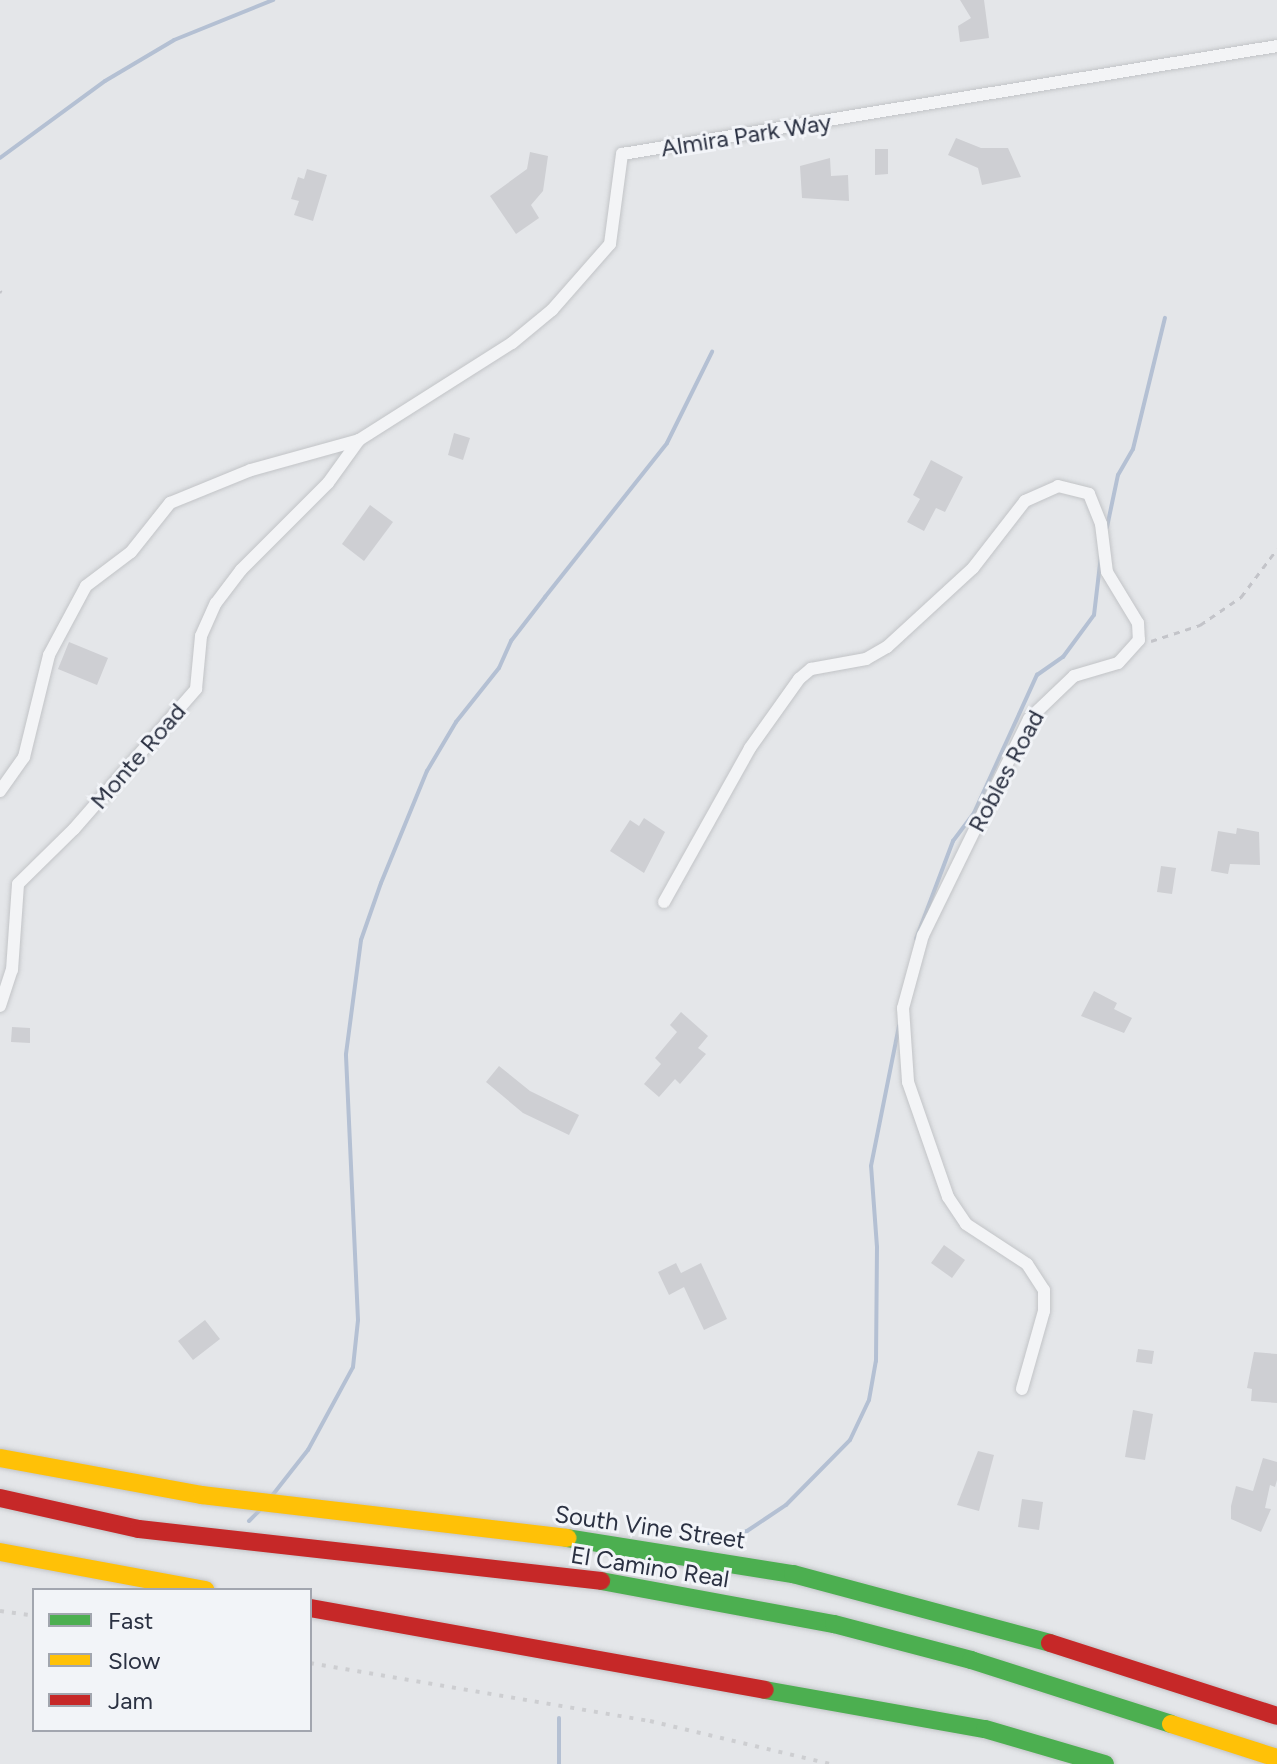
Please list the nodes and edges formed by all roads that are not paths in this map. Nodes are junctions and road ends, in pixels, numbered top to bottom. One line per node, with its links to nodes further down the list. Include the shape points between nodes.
1 (1277, 46): 2 (street, Almira Park Way, via 622,154 615,230 594,266 512,343)
2 (359, 440): 3 (street, via 251,470 170,503 131,552 86,586 70,610 49,655 24,757); 5 (street, Monte Road, via 328,483 241,570 216,603 201,636 196,689 74,829 18,884 12,970)
3 (0, 791)
4 (664, 902): 6 (street, Robles Road, via 750,748 799,679 811,669 866,659 887,647 973,568 1025,501 1046,489 1079,488 1089,494 1115,588 1138,623 1139,640 1118,663 1074,676 1029,719 923,935 903,1008 908,1082 948,1197 966,1224 1027,1264 1044,1290 1044,1311)
5 (0, 1006)
6 (1022, 1389)
7 (0, 1458): 12 (main road, South Vine Street, via 108,1481 662,1551 915,1602)
8 (0, 1498): 14 (main road, El Camino Real, via 139,1529 624,1584 820,1621 971,1660)
9 (0, 1552): 10 (main road)
10 (195, 1588)
11 (312, 1608): 13 (main road)
12 (1277, 1716)
13 (985, 1729): 15 (main road); 16 (main road)
14 (1277, 1758)
15 (1068, 1764)
16 (1105, 1764)

